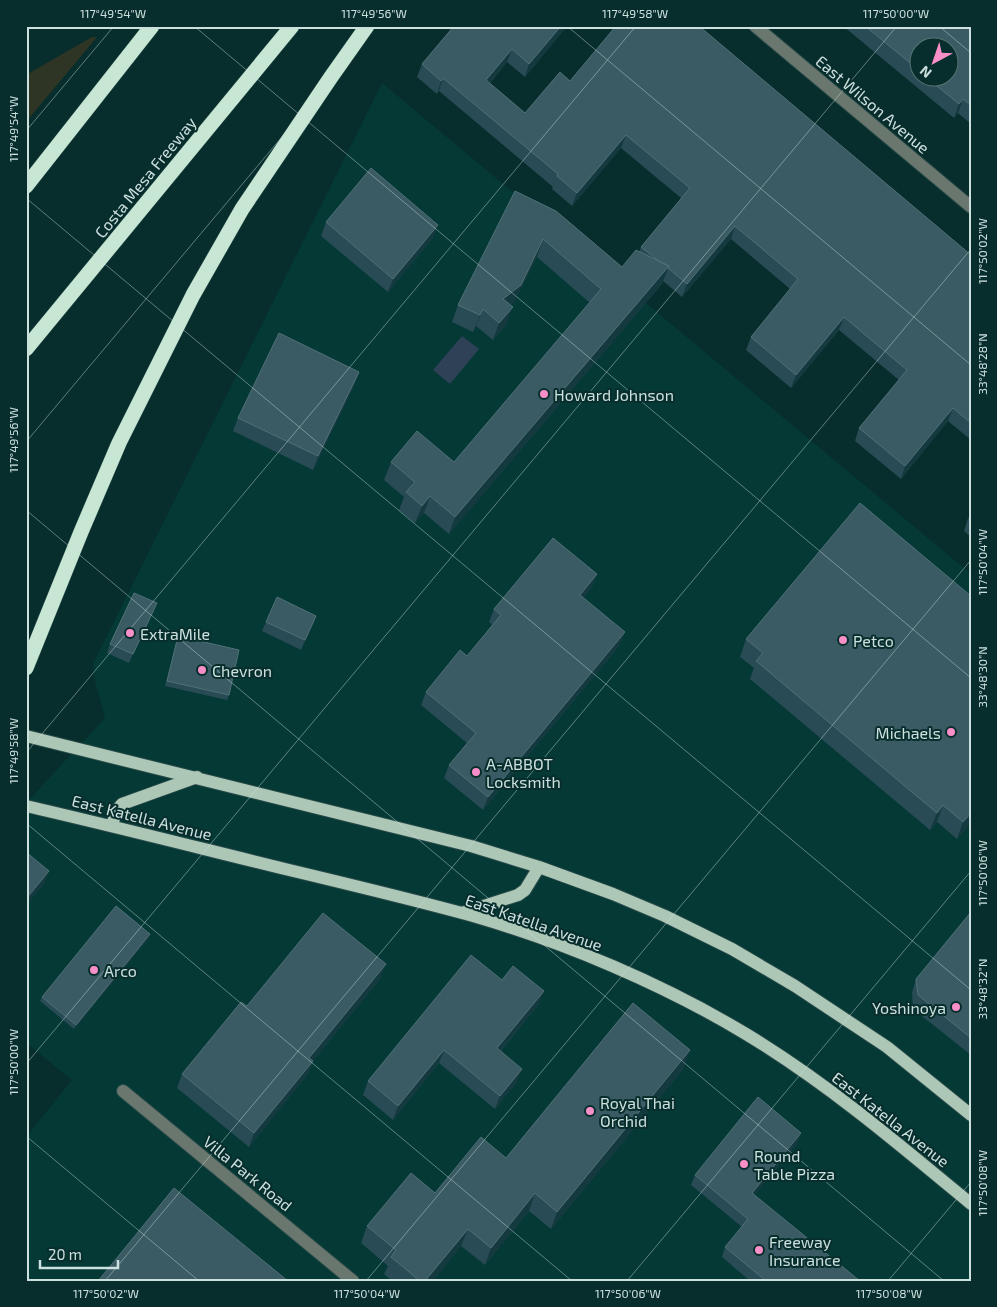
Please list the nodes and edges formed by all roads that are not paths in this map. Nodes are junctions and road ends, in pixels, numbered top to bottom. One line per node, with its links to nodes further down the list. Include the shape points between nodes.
1 (152, 26): 5 (highway)
2 (292, 26): 7 (highway, Costa Mesa Freeway)
3 (367, 26): 8 (highway, via 242,209 193,296 119,442)
4 (755, 26): 6 (street, East Wilson Avenue)
5 (26, 186)
6 (971, 207)
7 (26, 349)
8 (26, 668)
9 (26, 736): 10 (main road)
10 (197, 777): 12 (main road, via 122,804 116,811); 13 (main road, via 470,846)
11 (26, 806): 12 (main road, East Katella Avenue)
12 (112, 826): 14 (main road, East Katella Avenue)
13 (539, 867): 14 (main road, via 530,884 518,895); 16 (main road, via 613,894 732,949 795,986 887,1048)
14 (462, 913): 17 (main road, East Katella Avenue, via 597,960 746,1034 879,1128)
15 (123, 1091): 18 (street, Villa Park Road)
16 (971, 1115)
17 (971, 1204)
18 (353, 1281)

